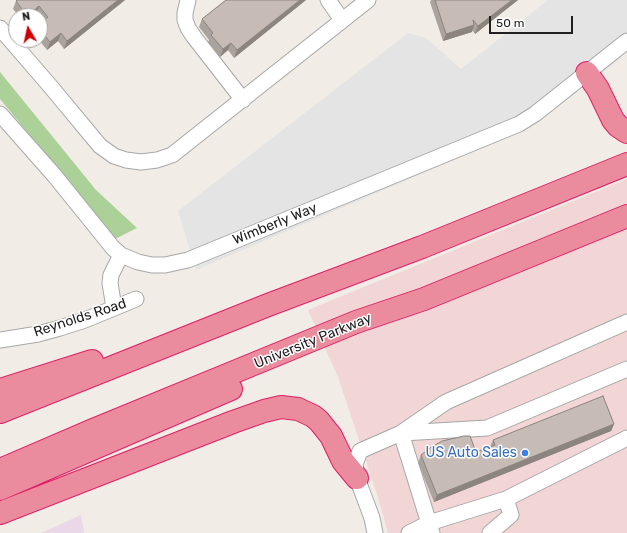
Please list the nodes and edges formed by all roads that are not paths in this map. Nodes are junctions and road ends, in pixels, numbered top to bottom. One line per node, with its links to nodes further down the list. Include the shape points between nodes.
1 (188, 0): 8 (street, via 185,20 188,28)
2 (328, 0): 4 (street)
3 (362, 2): 4 (street)
4 (342, 20): 8 (street)
5 (0, 28): 8 (street, via 100,146 114,156 126,160 141,162 172,155)
6 (627, 41): 7 (street, Wimberly Way)
7 (587, 73): 10 (highway, via 613,120); 13 (street, Wimberly Way, via 536,114 519,124 188,260 152,265)
8 (243, 100)
9 (0, 114): 13 (street)
10 (627, 132)
11 (627, 164): 16 (highway, via 422,247)
12 (627, 216): 15 (highway, University Parkway)
13 (121, 256): 17 (street, via 111,275)
14 (136, 299): 17 (street, Reynolds Road)
15 (424, 299): 25 (highway, University Parkway, via 356,322); 27 (highway, via 360,333)
16 (268, 305): 21 (highway); 22 (highway)
17 (114, 308): 19 (street, Reynolds Road, via 60,328)
18 (627, 322): 23 (street, via 446,402)
19 (0, 340)
20 (627, 369): 23 (street, via 487,428)
21 (0, 390)
22 (0, 412)
23 (401, 433): 26 (street, via 360,451 355,464); 30 (street)
24 (627, 438): 28 (street)
25 (0, 470)
26 (357, 478): 29 (highway, via 343,461 331,436 319,421 298,409 281,407 233,422); 31 (street)
27 (0, 489)
28 (506, 500): 30 (street); 33 (street, via 511,515)
29 (0, 513)
30 (431, 528): 32 (street)
31 (375, 533)
32 (409, 533)
33 (490, 533)

